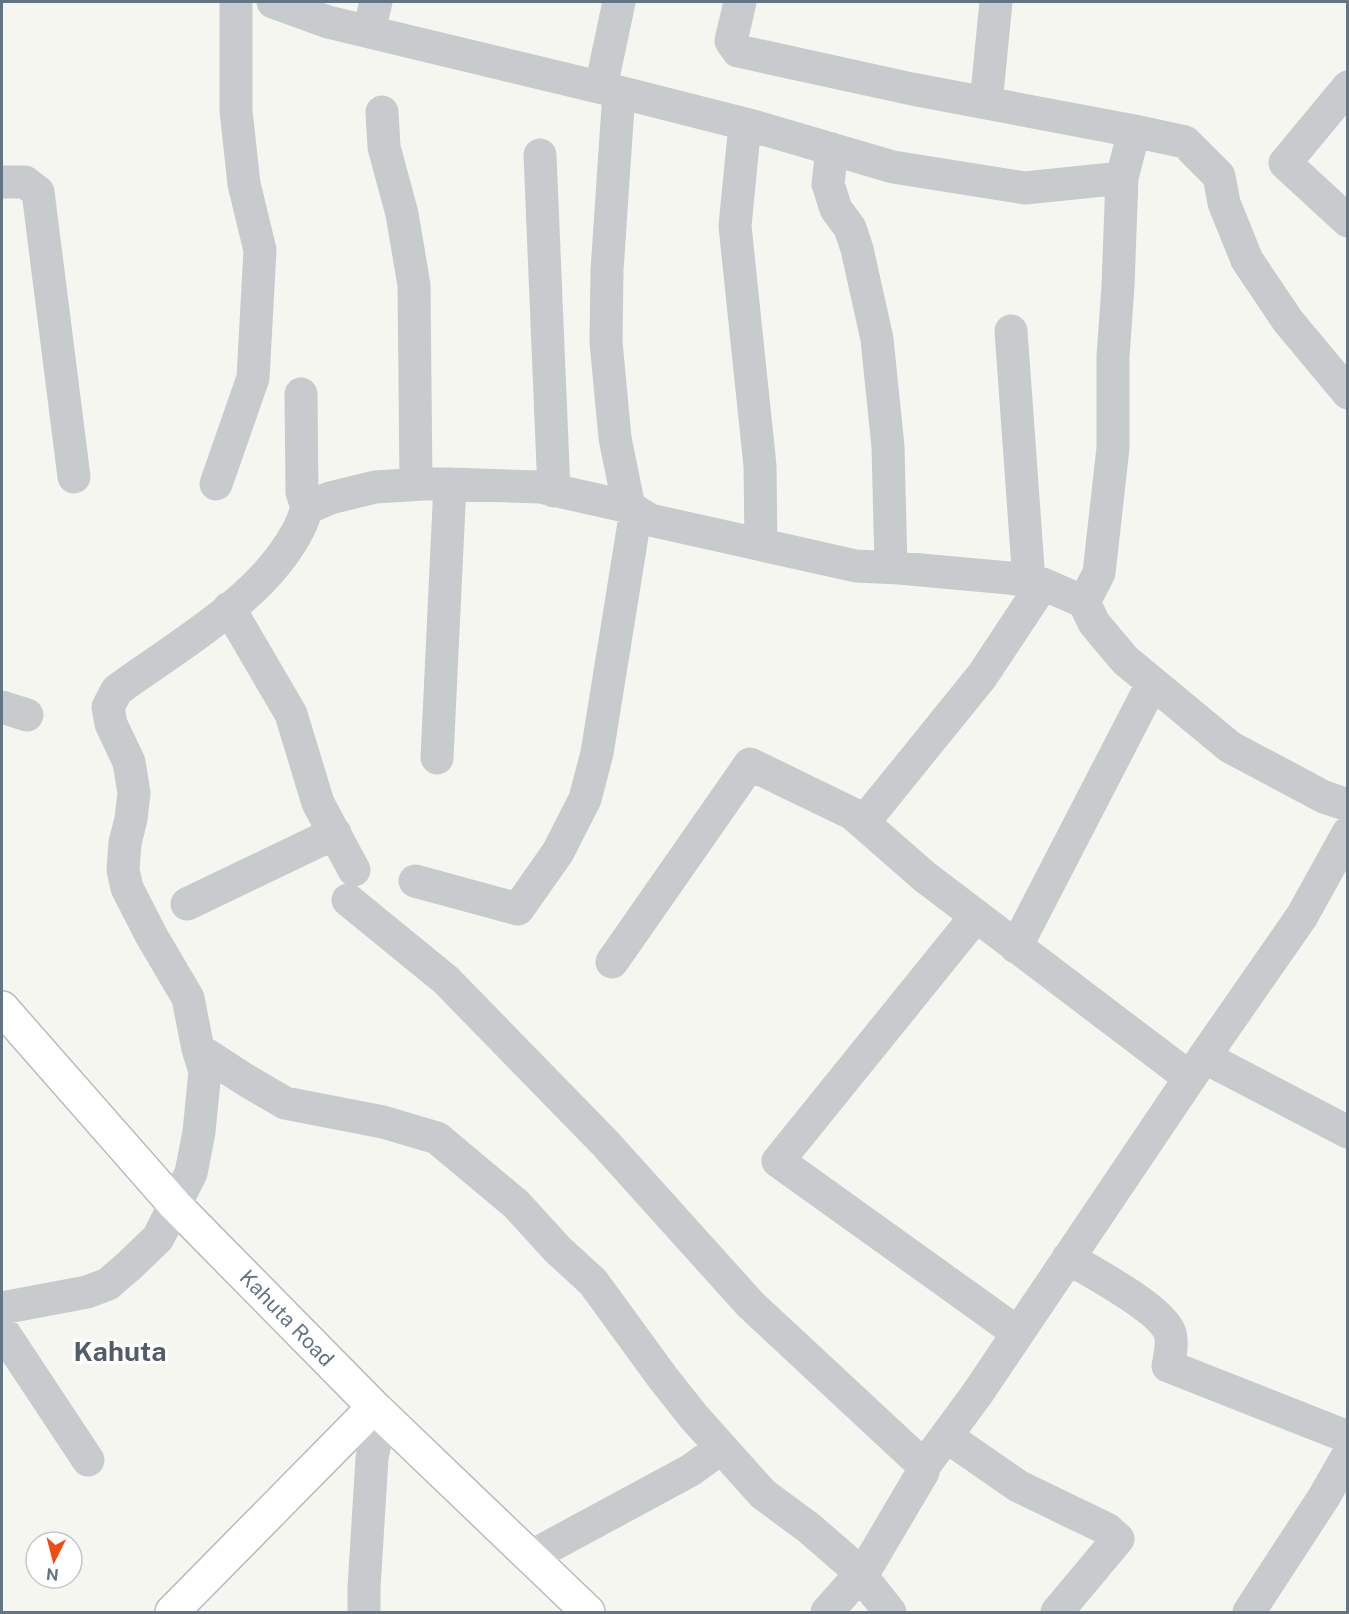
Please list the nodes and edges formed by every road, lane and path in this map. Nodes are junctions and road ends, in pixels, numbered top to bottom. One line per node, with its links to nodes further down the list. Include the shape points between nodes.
1 (236, 2): 22 (street, via 236,111 244,184 260,250 253,378)
2 (273, 2): 6 (street, via 328,22)
3 (619, 2): 8 (street)
4 (740, 2): 9 (street, via 730,40 738,51)
5 (996, 2): 9 (street)
6 (372, 16): 8 (street)
7 (1347, 87): 17 (street, via 1285,164)
8 (610, 89): 11 (street); 27 (street, via 606,342 615,438)
9 (986, 103): 12 (street)
10 (382, 112): 23 (street, via 384,147 402,214 414,285)
11 (745, 124): 13 (street); 28 (street, via 735,226 760,466)
12 (1134, 131): 15 (street); 19 (street, via 1185,142 1219,176 1224,203 1247,260 1288,321)
13 (832, 149): 15 (street, via 893,167 1025,188); 29 (street, via 828,184 857,249 878,339 888,447)
14 (540, 155): 25 (street)
15 (1122, 178): 31 (street, via 1113,357 1113,448 1099,573)
16 (2, 182): 21 (street, via 25,182 38,192)
17 (1347, 221)
18 (1011, 331): 30 (street)
19 (1347, 393)
20 (301, 394): 26 (street, via 302,492)
21 (74, 477)
22 (216, 484)
23 (416, 484): 24 (street); 26 (street, via 375,487)
24 (450, 484): 25 (street); 34 (street)
25 (554, 491): 27 (street)
26 (307, 508): 32 (street, via 296,534 271,568)
27 (633, 509): 28 (street, via 650,520); 39 (street, via 597,753 585,799 558,852 518,909)
28 (761, 544): 29 (street, via 856,566)
29 (891, 567): 30 (street)
30 (1036, 583): 31 (street); 36 (street, via 982,676)
31 (1084, 602): 33 (street, via 1094,623 1125,660)
32 (229, 608): 37 (street, via 291,714 318,803); 45 (street, via 117,690 108,707 111,724 129,762 134,793 123,870 127,888 188,998)
33 (1152, 684): 35 (street, via 1230,747 1324,797); 42 (street)
34 (437, 758)
35 (1347, 805)
36 (863, 823): 41 (street); 43 (street, via 853,814 750,764)
37 (334, 833): 40 (street); 59 (street, via 351,885 605,1143 750,1304)
38 (1347, 833): 46 (street, via 1302,916)
39 (415, 881)
40 (188, 904)
41 (976, 916): 42 (street); 52 (street, via 778,1161)
42 (1016, 947): 46 (street)
43 (612, 962)
44 (2, 1008): 48 (main road, Kahuta Road)
45 (198, 1049): 48 (street, via 205,1071 199,1132 191,1173); 56 (street, via 285,1103 383,1122 437,1138 516,1204 593,1282 663,1378)
46 (1197, 1067): 47 (street); 49 (street)
47 (1347, 1132)
48 (175, 1204): 50 (street, via 158,1238 108,1284 87,1292); 53 (main road, Kahuta Road)
49 (1068, 1257): 52 (street); 55 (street, via 1153,1311 1166,1325 1171,1336 1168,1366)
50 (2, 1308)
51 (2, 1329): 58 (street)
52 (1018, 1333): 54 (street)
53 (377, 1410): 60 (main road, Kahuta Road); 62 (main road); 63 (street)
54 (946, 1436): 59 (street); 67 (street, via 1018,1486 1107,1529 1118,1539)
55 (1347, 1437)
56 (721, 1448): 60 (street, via 691,1470); 61 (street, via 763,1494 809,1528)
57 (1347, 1455): 68 (street)
58 (88, 1460)
59 (924, 1466): 61 (street)
60 (530, 1557): 64 (main road, Kahuta Road)
61 (861, 1577): 65 (street); 66 (street)
62 (172, 1612)
63 (364, 1612)
64 (588, 1612)
65 (827, 1612)
66 (890, 1612)
67 (1057, 1612)
68 (1249, 1612)

